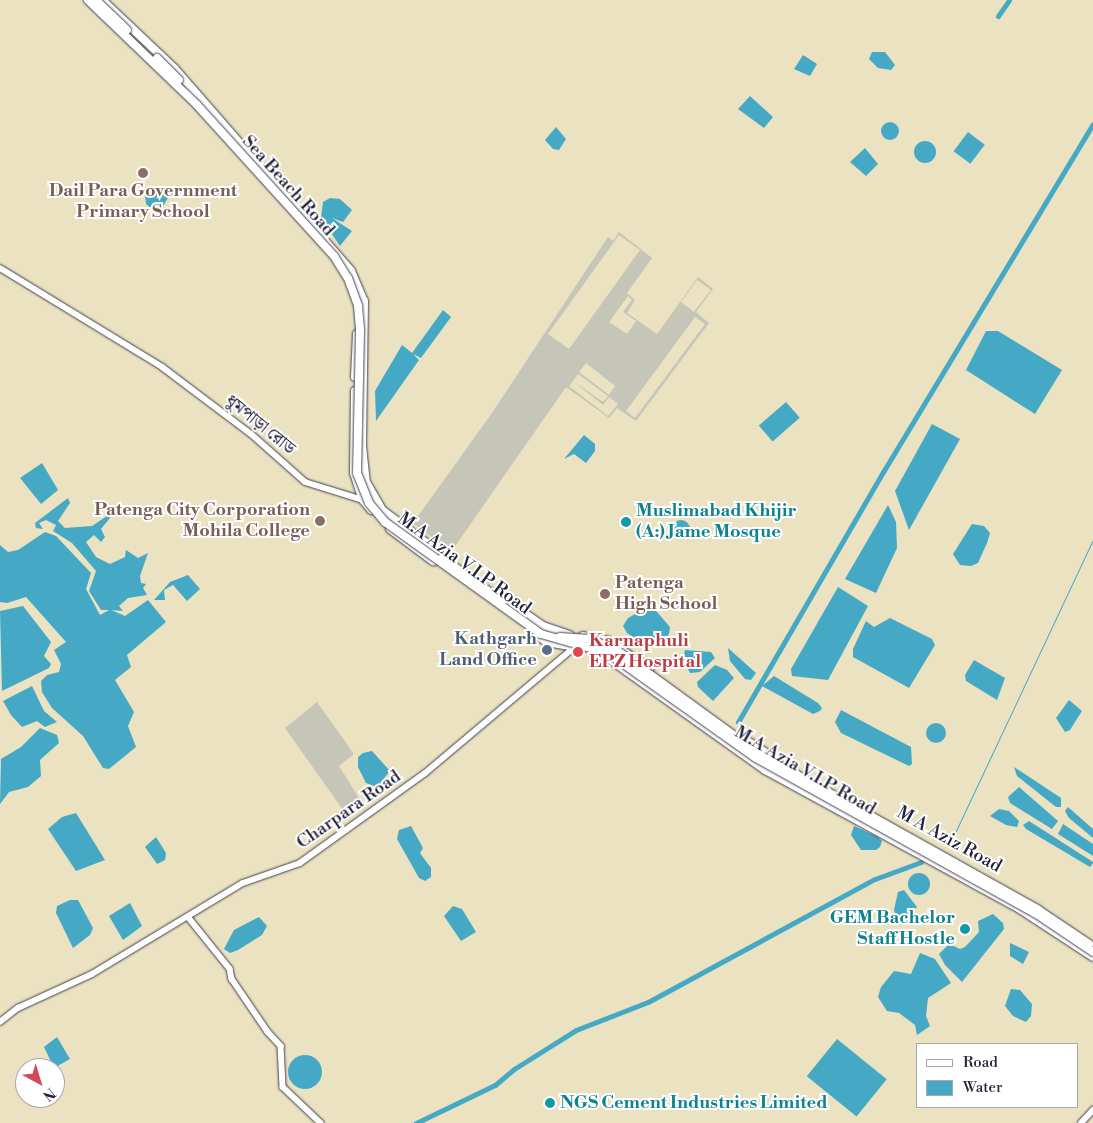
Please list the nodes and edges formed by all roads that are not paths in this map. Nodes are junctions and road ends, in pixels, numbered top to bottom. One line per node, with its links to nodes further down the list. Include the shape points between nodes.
1 (86, 0): 5 (main road, Sea Beach Road, via 193,104 344,275 355,304 357,326); 12 (main road, bridge, via 197,105 334,256 348,278 358,306 360,330 357,473 369,503 385,522 541,634 608,653 756,758 1034,913)
2 (96, 0): 7 (main road, bridge, via 214,118 336,254 352,278 362,304 359,462)
3 (102, 0): 6 (main road, Sea Beach Road, via 174,68 352,271 364,301 366,331)
4 (0, 268): 7 (main road, ধুমপাড়া রোড, via 137,351 251,434 305,482)
5 (354, 444): 7 (main road, M.A Azia V.I.P Road, via 354,473)
6 (362, 446): 7 (main road, M.A Azia V.I.P Road)
7 (368, 498): 8 (main road, M.A Azia V.I.P Road, via 392,519 543,626 557,633); 9 (main road, M.A Azia V.I.P Road, via 397,535 548,642); 11 (main road, bridge, via 389,520 545,631 565,638 589,639 618,652 758,753 1037,909)
8 (585, 636): 9 (street, Charpara Road); 11 (main road, M A Aziz Road, via 618,646 761,751 1038,907)
9 (576, 647): 10 (street, Charpara Road, via 424,774 300,862 242,884); 13 (main road, M.A Azia V.I.P Road, via 607,657 765,770 1020,909)
10 (189, 918): 14 (street, Charpara Road, via 78,981 18,1008); 16 (street, via 230,969 232,979 281,1046 283,1087)
11 (1093, 945)
12 (1093, 952)
13 (1093, 957)
14 (0, 1022)
15 (1093, 1110): 17 (street)
16 (321, 1123)
17 (1081, 1123)

